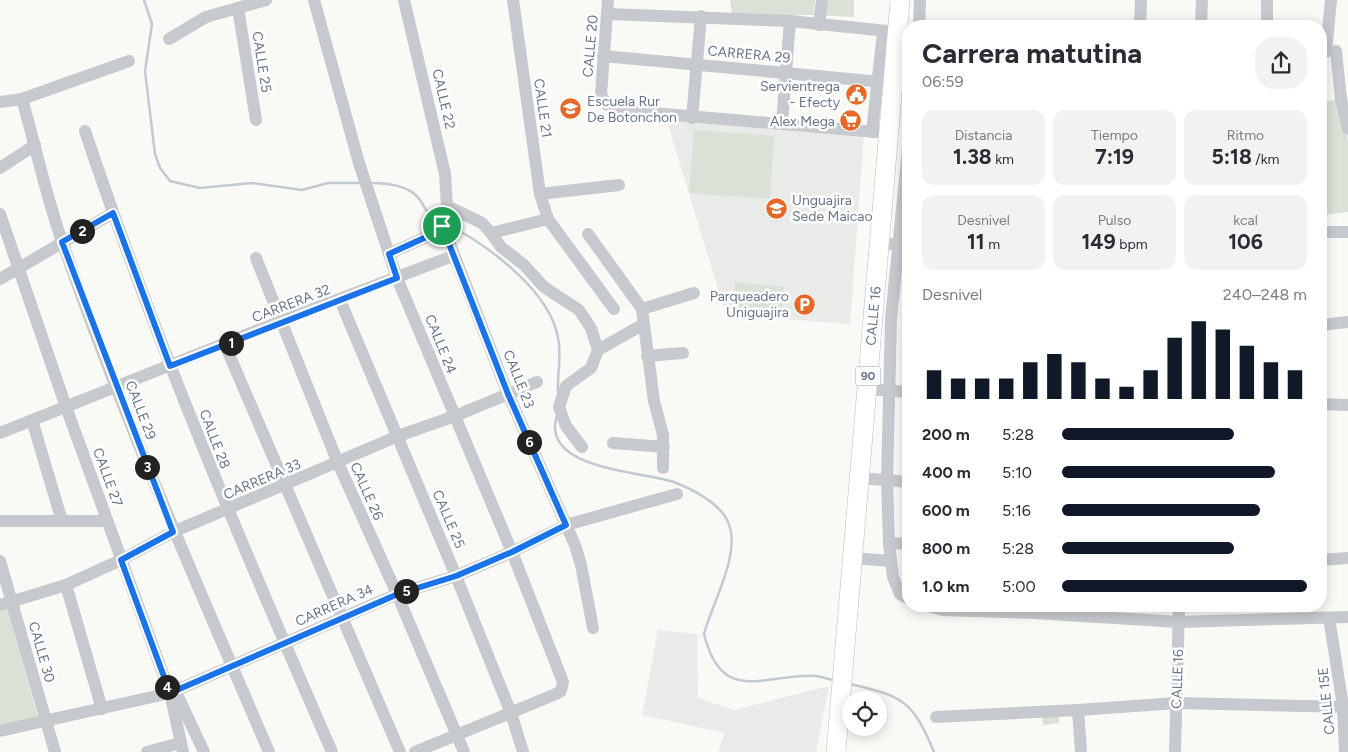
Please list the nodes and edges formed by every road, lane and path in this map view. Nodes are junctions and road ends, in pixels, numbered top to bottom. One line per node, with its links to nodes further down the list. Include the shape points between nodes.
1 (266, 0): 14 (street)
2 (314, 0): 57 (street, CALLE 24, via 368,195)
3 (404, 0): 44 (street, CALLE 22, via 445,174)
4 (514, 0): 43 (street, CALLE 21)
5 (608, 0): 6 (street); 15 (street, CALLE 20)
6 (620, 0)
7 (822, 0): 22 (street)
8 (900, 0): 23 (highway, CALLE 16 / 90)
9 (920, 0): 17 (street)
10 (1141, 0): 18 (street)
11 (1202, 0): 19 (street)
12 (1267, 0): 20 (street)
13 (1331, 0): 25 (street)
14 (238, 8): 24 (street, via 206,17); 35 (street, CALLE 25)
15 (608, 14): 16 (street); 26 (street, CALLE 20)
16 (701, 16): 21 (street); 29 (street)
17 (919, 20)
18 (1140, 20)
19 (1201, 20)
20 (1266, 20)
21 (790, 21): 22 (street); 30 (street)
22 (819, 25): 23 (street)
23 (890, 32): 27 (highway, CALLE 16 / 90); 31 (street, CALLE 16)
24 (169, 39)
25 (1333, 51): 37 (street)
26 (603, 56): 29 (street, CARRERA 29); 34 (street, CALLE 20, via 601,94 607,105 617,110)
27 (902, 59): 31 (highway, CALLE 16 / 90)
28 (129, 61): 32 (street)
29 (697, 65): 30 (street, CARRERA 29); 34 (street)
30 (786, 72): 31 (street, CARRERA 29); 36 (street)
31 (886, 82): 39 (highway, CALLE 16 / 90)
32 (22, 98): 33 (street); 40 (street, CALLE 29)
33 (0, 102)
34 (692, 118): 36 (street)
35 (256, 120)
36 (782, 123): 39 (street)
37 (1348, 129)
38 (86, 131): 45 (street, CALLE 28)
39 (880, 133): 54 (highway, CALLE 16 / 90)
40 (35, 145): 41 (street); 53 (street, CALLE 29)
41 (0, 168)
42 (619, 185): 43 (street)
43 (540, 194): 47 (street, CALLE 21)
44 (446, 206): 48 (street, CALLE 22); 51 (street, via 482,223)
45 (113, 213): 53 (street); 75 (street, CALLE 28)
46 (0, 214): 60 (street, CALLE 27)
47 (548, 219): 51 (street); 65 (street, CALLE 21)
48 (442, 226): 57 (street); 58 (street, CALLE 23)
49 (1327, 232): 50 (street)
50 (1348, 232)
51 (491, 233): 72 (street, via 544,287 579,310 591,328)
52 (588, 234): 66 (street)
53 (62, 242): 60 (street); 77 (street, CALLE 29)
54 (879, 242): 55 (street); 78 (highway, CALLE 16 / 90)
55 (902, 246)
56 (902, 252): 79 (street, via 890,319)
57 (389, 254): 61 (street, CALLE 24)
58 (453, 256): 61 (street, CARRERA 32); 81 (street, CALLE 23)
59 (256, 258): 67 (street, CALLE 26)
60 (19, 268): 62 (street); 84 (street, CALLE 27)
61 (397, 278): 64 (street, CARRERA 32); 85 (street, CALLE 24)
62 (0, 279)
63 (694, 293): 66 (street)
64 (340, 300): 67 (street, CARRERA 32); 88 (street, CALLE 25)
65 (614, 309)
66 (642, 309): 70 (street)
67 (281, 321): 71 (street, CARRERA 32); 92 (street, CALLE 26)
68 (1348, 322): 69 (street)
69 (1327, 324)
70 (642, 325): 72 (street); 74 (street)
71 (225, 345): 75 (street, CARRERA 32); 97 (street)
72 (598, 350): 90 (street, via 591,368 566,386 559,407 566,426)
73 (683, 353): 74 (street)
74 (647, 356): 91 (street)
75 (170, 366): 77 (street, CARRERA 32); 99 (street, CALLE 28)
76 (536, 382): 81 (street, CARRERA 33)
77 (116, 387): 84 (street, CARRERA 32); 104 (street, CALLE 29)
78 (867, 389): 79 (street); 94 (highway, CALLE 16 / 90)
79 (887, 390): 80 (street); 95 (street)
80 (902, 391)
81 (508, 394): 85 (street, CARRERA 33); 103 (street, CALLE 23)
82 (1327, 404): 83 (street)
83 (1348, 405)
84 (66, 406): 86 (street, CARRERA 32); 102 (street, CALLE 27)
85 (455, 416): 88 (street, CARRERA 33); 107 (street, CALLE 24)
86 (32, 420): 87 (street, CARRERA 32); 101 (street)
87 (0, 433)
88 (398, 436): 92 (street, CARRERA 33); 114 (street, CALLE 25)
89 (613, 443): 91 (street)
90 (582, 447)
91 (664, 447): 93 (street)
92 (338, 463): 97 (street, CARRERA 33); 117 (street, CALLE 26)
93 (664, 468)
94 (859, 478): 95 (street); 108 (highway, CALLE 16 / 90)
95 (887, 480): 96 (street); 105 (street)
96 (902, 481)
97 (285, 484): 99 (street, CARRERA 33); 122 (street)
98 (677, 494): 103 (street, CARRERA 34)
99 (227, 510): 104 (street, CARRERA 33); 126 (street, CALLE 28)
100 (0, 521): 101 (street)
101 (62, 521): 102 (street)
102 (107, 521): 110 (street, CALLE 27)
103 (566, 525): 107 (street, CARRERA 34); 125 (street, CALLE 23, via 581,565)
104 (173, 532): 110 (street, CARRERA 33); 127 (street, CALLE 29)
105 (889, 543): 106 (street); 113 (street)
106 (902, 544)
107 (512, 552): 114 (street, CARRERA 34); 134 (street, CALLE 24, via 564,682 561,691)
108 (852, 558): 113 (street); 149 (highway, CALLE 16 / 90)
109 (1348, 558): 111 (street)
110 (121, 560): 115 (street, CARRERA 33); 129 (street, CALLE 27)
111 (1327, 560)
112 (0, 561): 118 (street, CALLE 30)
113 (891, 561): 116 (street, via 893,577)
114 (456, 576): 117 (street, CARRERA 34); 134 (street, CALLE 25)
115 (66, 585): 118 (street, CARRERA 33); 132 (street)
116 (902, 593)
117 (398, 594): 122 (street, CARRERA 34); 138 (street, CALLE 26)
118 (6, 603): 136 (street, CALLE 30)
119 (1058, 612): 124 (street)
120 (1180, 612): 124 (street, CALLE 16)
121 (1321, 614): 123 (street); 124 (street); 128 (street, CALLE 15E)
122 (342, 617): 126 (street, CARRERA 34); 145 (street)
123 (1348, 617)
124 (1179, 622): 130 (street, CALLE 16)
125 (593, 628)
126 (285, 643): 127 (street, CARRERA 34); 144 (street, CALLE 28)
127 (232, 666): 129 (street, CARRERA 34); 143 (street, CALLE 29)
128 (1343, 668): 131 (street, CALLE 15E)
129 (172, 692): 132 (street, CARRERA 34); 139 (street, CALLE 27); 142 (street)
130 (1177, 703): 131 (street); 133 (street); 151 (street, CALLE 16)
131 (1345, 707): 152 (street, CALLE 15E)
132 (102, 709): 136 (street, CARRERA 34)
133 (1078, 710): 135 (street); 150 (street)
134 (511, 713): 138 (street); 148 (street, CALLE 25)
135 (936, 717)
136 (46, 720): 137 (street, CARRERA 34); 140 (street, CALLE 30)
137 (0, 731)
138 (457, 734): 146 (street); 147 (street, CALLE 26)
139 (181, 747): 141 (street)
140 (55, 752)
141 (146, 752)
142 (204, 752)
143 (269, 752)
144 (332, 752)
145 (400, 752)
146 (415, 752)
147 (464, 752)
148 (523, 752)
149 (836, 752)
150 (1081, 752)
151 (1175, 752)
152 (1345, 752)

